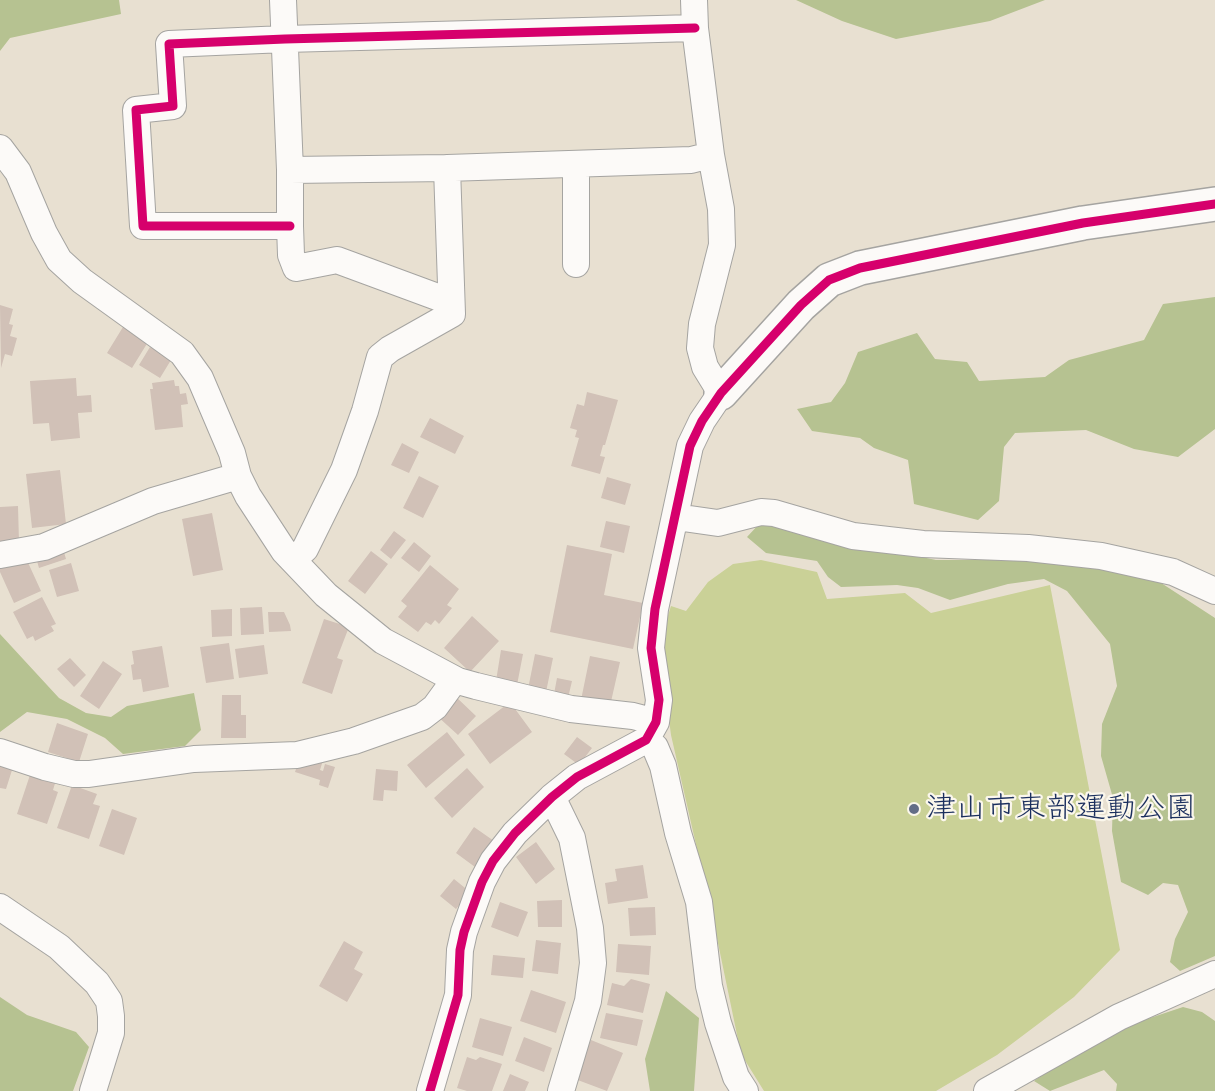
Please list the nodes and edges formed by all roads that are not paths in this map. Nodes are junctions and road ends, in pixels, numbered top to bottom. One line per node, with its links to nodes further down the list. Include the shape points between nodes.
1 (283, 0): 4 (street)
2 (694, 0): 3 (street)
3 (695, 28): 4 (street); 6 (street)
4 (285, 39): 9 (street); 11 (street, via 169,44 173,106 136,110 143,226)
5 (0, 148): 15 (street, via 18,172 59,260 182,353 200,378)
6 (711, 156): 7 (street); 14 (street, via 721,209 722,245 702,324 700,348 705,367)
7 (576, 164): 8 (street); 12 (street)
8 (447, 168): 9 (street); 13 (street)
9 (290, 170): 11 (street)
10 (1215, 204): 14 (street, via 1083,223 860,268 830,280 801,305)
11 (290, 226): 13 (street, via 291,255 296,268 336,260 440,298)
12 (576, 264)
13 (451, 298): 18 (street, via 452,314 380,357 344,470 305,549)
14 (721, 393): 16 (street, via 690,446)
15 (238, 476): 17 (street, via 153,501 44,547); 18 (street)
16 (676, 517): 19 (street, via 717,523 761,512 774,513 854,536 1101,556 1173,572); 21 (street, via 655,609 651,648 658,700)
17 (0, 555)
18 (293, 560): 20 (street, via 326,595 383,641)
19 (1215, 591)
20 (458, 681): 21 (street, via 570,709 633,716); 22 (street, via 422,717 354,741 297,755 194,759 74,774)
21 (651, 731): 23 (street); 29 (street, via 699,902 709,986 718,1023 736,1077)
22 (0, 752)
23 (552, 797): 27 (street, via 515,833 482,882 464,932 458,995); 28 (street, via 572,838 593,963 588,1001)
24 (0, 907): 26 (street, via 59,947 109,1000 111,1033)
25 (1215, 974): 30 (street, via 1119,1017)
26 (93, 1091)
27 (430, 1091)
28 (561, 1091)
29 (745, 1091)
30 (987, 1091)

